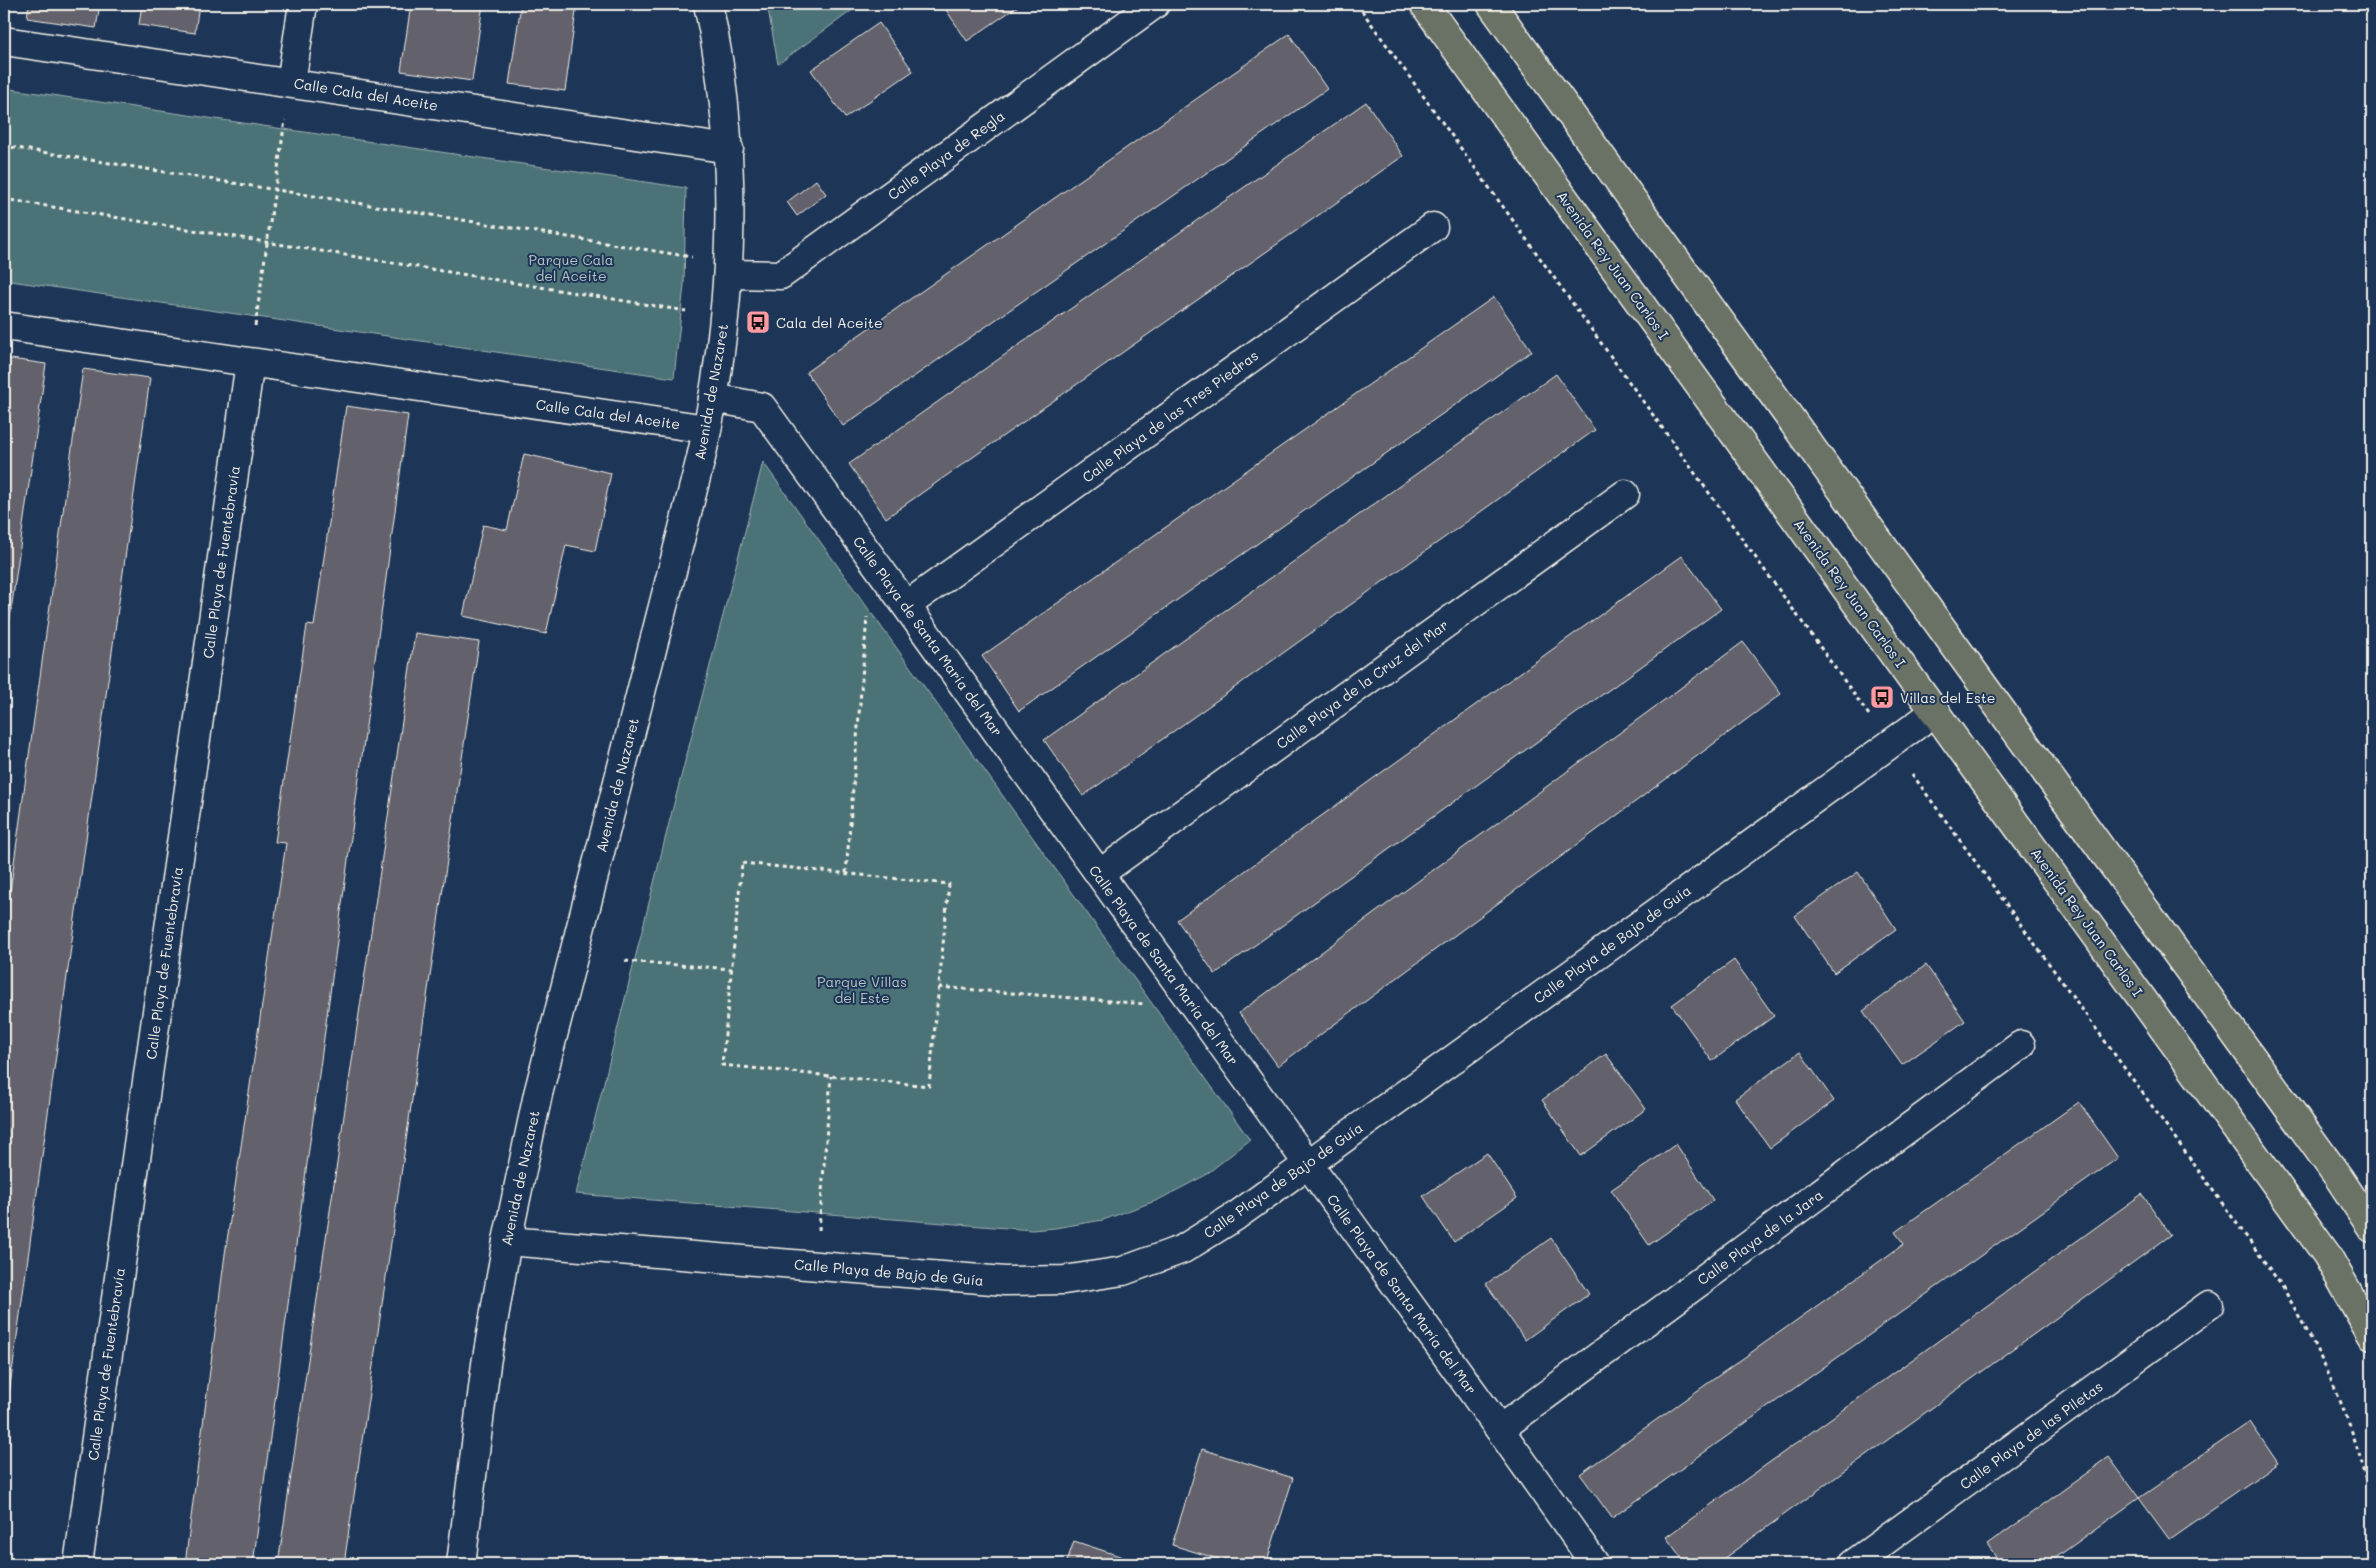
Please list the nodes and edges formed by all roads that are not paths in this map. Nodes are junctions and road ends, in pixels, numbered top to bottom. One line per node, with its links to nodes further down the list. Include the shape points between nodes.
1 (303, 4): 7 (street)
2 (708, 4): 8 (street, Avenida de Nazaret, via 717,44)
3 (1155, 4): 10 (street, Calle Playa de Regla, via 781,275)
4 (1424, 4): 17 (main road, Avenida Rey Juan Carlos I)
5 (1491, 4): 21 (main road, via 2322,1154)
6 (4, 41): 7 (street, Calle Cala del Aceite)
7 (291, 83): 8 (street, Calle Cala del Aceite)
8 (729, 149): 10 (street, Avenida de Nazaret)
9 (1433, 227): 16 (street, Calle Playa de las Tres Piedras)
10 (728, 274): 13 (street, Avenida de Nazaret)
11 (4, 326): 12 (street, Calle Cala del Aceite)
12 (250, 362): 14 (street, Calle Cala del Aceite); 26 (street, Calle Playa de Fuentebravía)
13 (714, 398): 14 (street, Avenida de Nazaret); 16 (street, Calle Playa de Santa María del Mar, via 762,407)
14 (708, 429): 22 (street, Avenida de Nazaret, via 538,1094)
15 (1625, 494): 18 (street, Calle Playa de la Cruz del Mar)
16 (907, 605): 18 (street, Calle Playa de Santa María del Mar)
17 (1936, 711): 20 (street, Calle Playa de Bajo de Guía); 24 (main road, Avenida Rey Juan Carlos I, via 2327,1255)
18 (1099, 874): 20 (street, Calle Playa de Santa María del Mar)
19 (2021, 1045): 25 (street, Calle Playa de la Jara)
20 (1307, 1164): 22 (street, Calle Playa de Bajo de Guía, via 1236,1216 1183,1249 1122,1271 1064,1280 1005,1281); 25 (street, Calle Playa de Santa María del Mar)
21 (2372, 1228)
22 (507, 1241): 27 (street, Avenida de Nazaret, via 486,1364)
23 (2209, 1305): 29 (street, Calle Playa de las Piletas)
24 (2372, 1335)
25 (1500, 1429): 28 (street, Calle Playa de Santa María del Mar)
26 (78, 1564)
27 (462, 1564)
28 (1595, 1564)
29 (1853, 1564)

